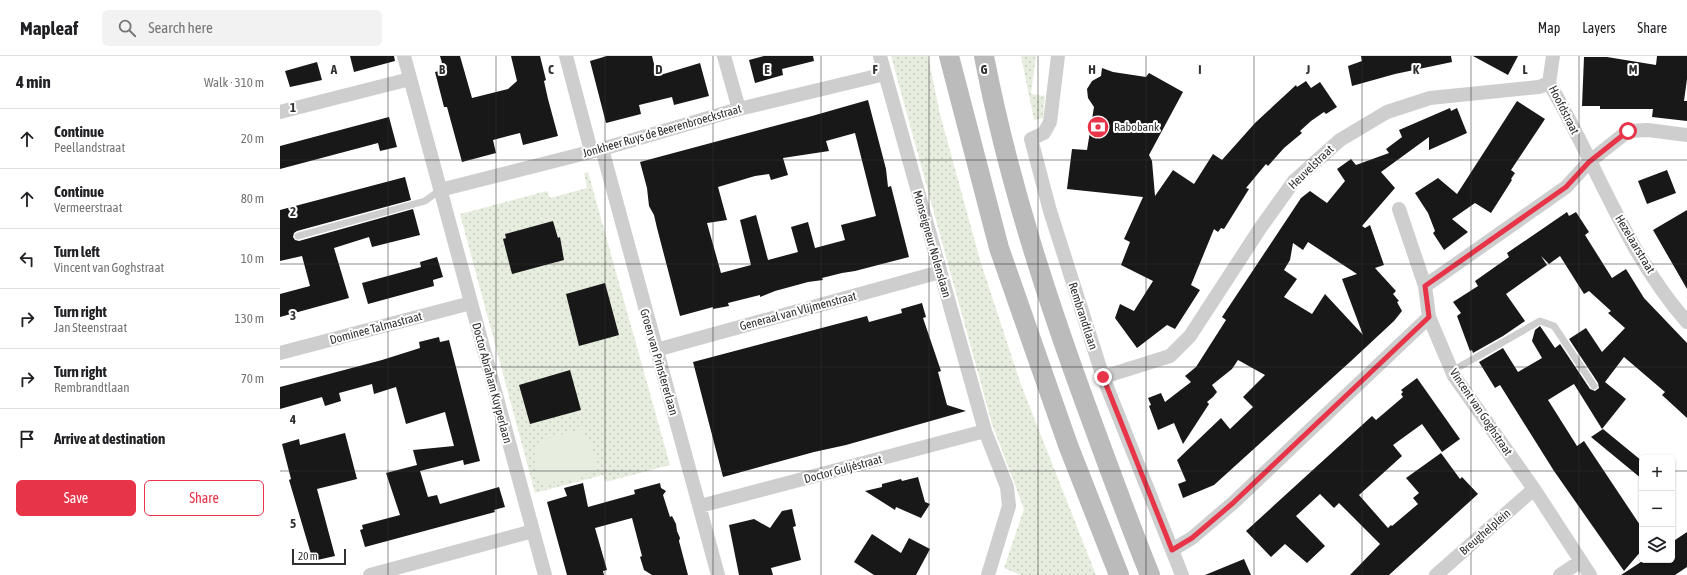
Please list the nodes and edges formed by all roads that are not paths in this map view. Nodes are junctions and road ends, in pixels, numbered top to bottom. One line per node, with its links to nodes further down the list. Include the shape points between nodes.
1 (404, 56): 10 (street, Doctor Abraham Kuyperlaan)
2 (566, 56): 15 (street, Groen van Prinstererlaan)
3 (724, 56): 12 (street)
4 (880, 56): 9 (street, Monseigneur Nolenslaan)
5 (949, 56): 40 (main road, via 999,248 1068,445)
6 (984, 56): 41 (main road, via 995,112 1021,212 1057,325)
7 (1058, 56): 28 (street, Rembrandtlaan, via 1050,122 1044,133 1031,139 1050,211)
8 (1553, 56): 11 (street, Hoofdstraat)
9 (885, 74): 12 (street, Jonkheer Ruys de Beerenbroeckstraat); 20 (street, Monseigneur Nolenslaan)
10 (410, 79): 13 (street); 17 (street, Doctor Abraham Kuyperlaan)
11 (1549, 83): 16 (street, Hoofdstraat, via 1565,110); 28 (street, Heuvelstraat, via 1430,98 1387,112 1340,140 1294,181 1190,336 1179,348 1170,356)
12 (739, 110): 15 (street, Jonkheer Ruys de Beerenbroeckstraat)
13 (280, 112)
14 (1687, 135): 16 (street, via 1648,130 1628,131)
15 (597, 150): 17 (street, Jonkheer Ruys de Beerenbroeckstraat); 25 (street, Groen van Prinstererlaan)
16 (1589, 162): 21 (street, via 1566,187); 24 (street, Hezelaarstraat, via 1632,243 1672,306)
17 (440, 190): 19 (lane, via 425,201); 22 (street, Doctor Abraham Kuyperlaan)
18 (1399, 209): 21 (street, Vincent van Goghstraat)
19 (298, 236)
20 (940, 272): 25 (street, Generaal van Vlijmenstraat); 30 (street, Monseigneur Nolenslaan)
21 (1425, 286): 23 (street, Vincent van Goghstraat)
22 (471, 304): 26 (street, Dominee Talmastraat); 33 (street, Doctor Abraham Kuyperlaan)
23 (1429, 317): 27 (street, Vincent van Goghstraat); 34 (street, via 1233,503 1192,538)
24 (1687, 322)
25 (656, 350): 32 (street, Groen van Prinstererlaan)
26 (280, 353)
27 (1452, 371): 29 (lane, via 1540,321 1554,326); 31 (street, Vincent van Goghstraat)
28 (1103, 377): 34 (street, Rembrandtlaan)
29 (1594, 386)
30 (985, 431): 32 (street, Doctor Guljéstraat); 39 (street, Monseigneur Nolenslaan, via 1007,487 1010,506)
31 (1534, 489): 35 (street, Vincent van Goghstraat); 43 (street, Breughelplein)
32 (700, 506): 38 (street, Groen van Prinstererlaan)
33 (533, 530): 36 (street); 37 (street, Doctor Abraham Kuyperlaan)
34 (1172, 550): 42 (street, Rembrandtlaan)
35 (1581, 561): 44 (street); 45 (street, Vincent van Goghstraat)
36 (370, 575)
37 (545, 575)
38 (718, 575)
39 (988, 575)
40 (1119, 575)
41 (1150, 575)
42 (1182, 575)
43 (1436, 575)
44 (1560, 575)
45 (1590, 575)

